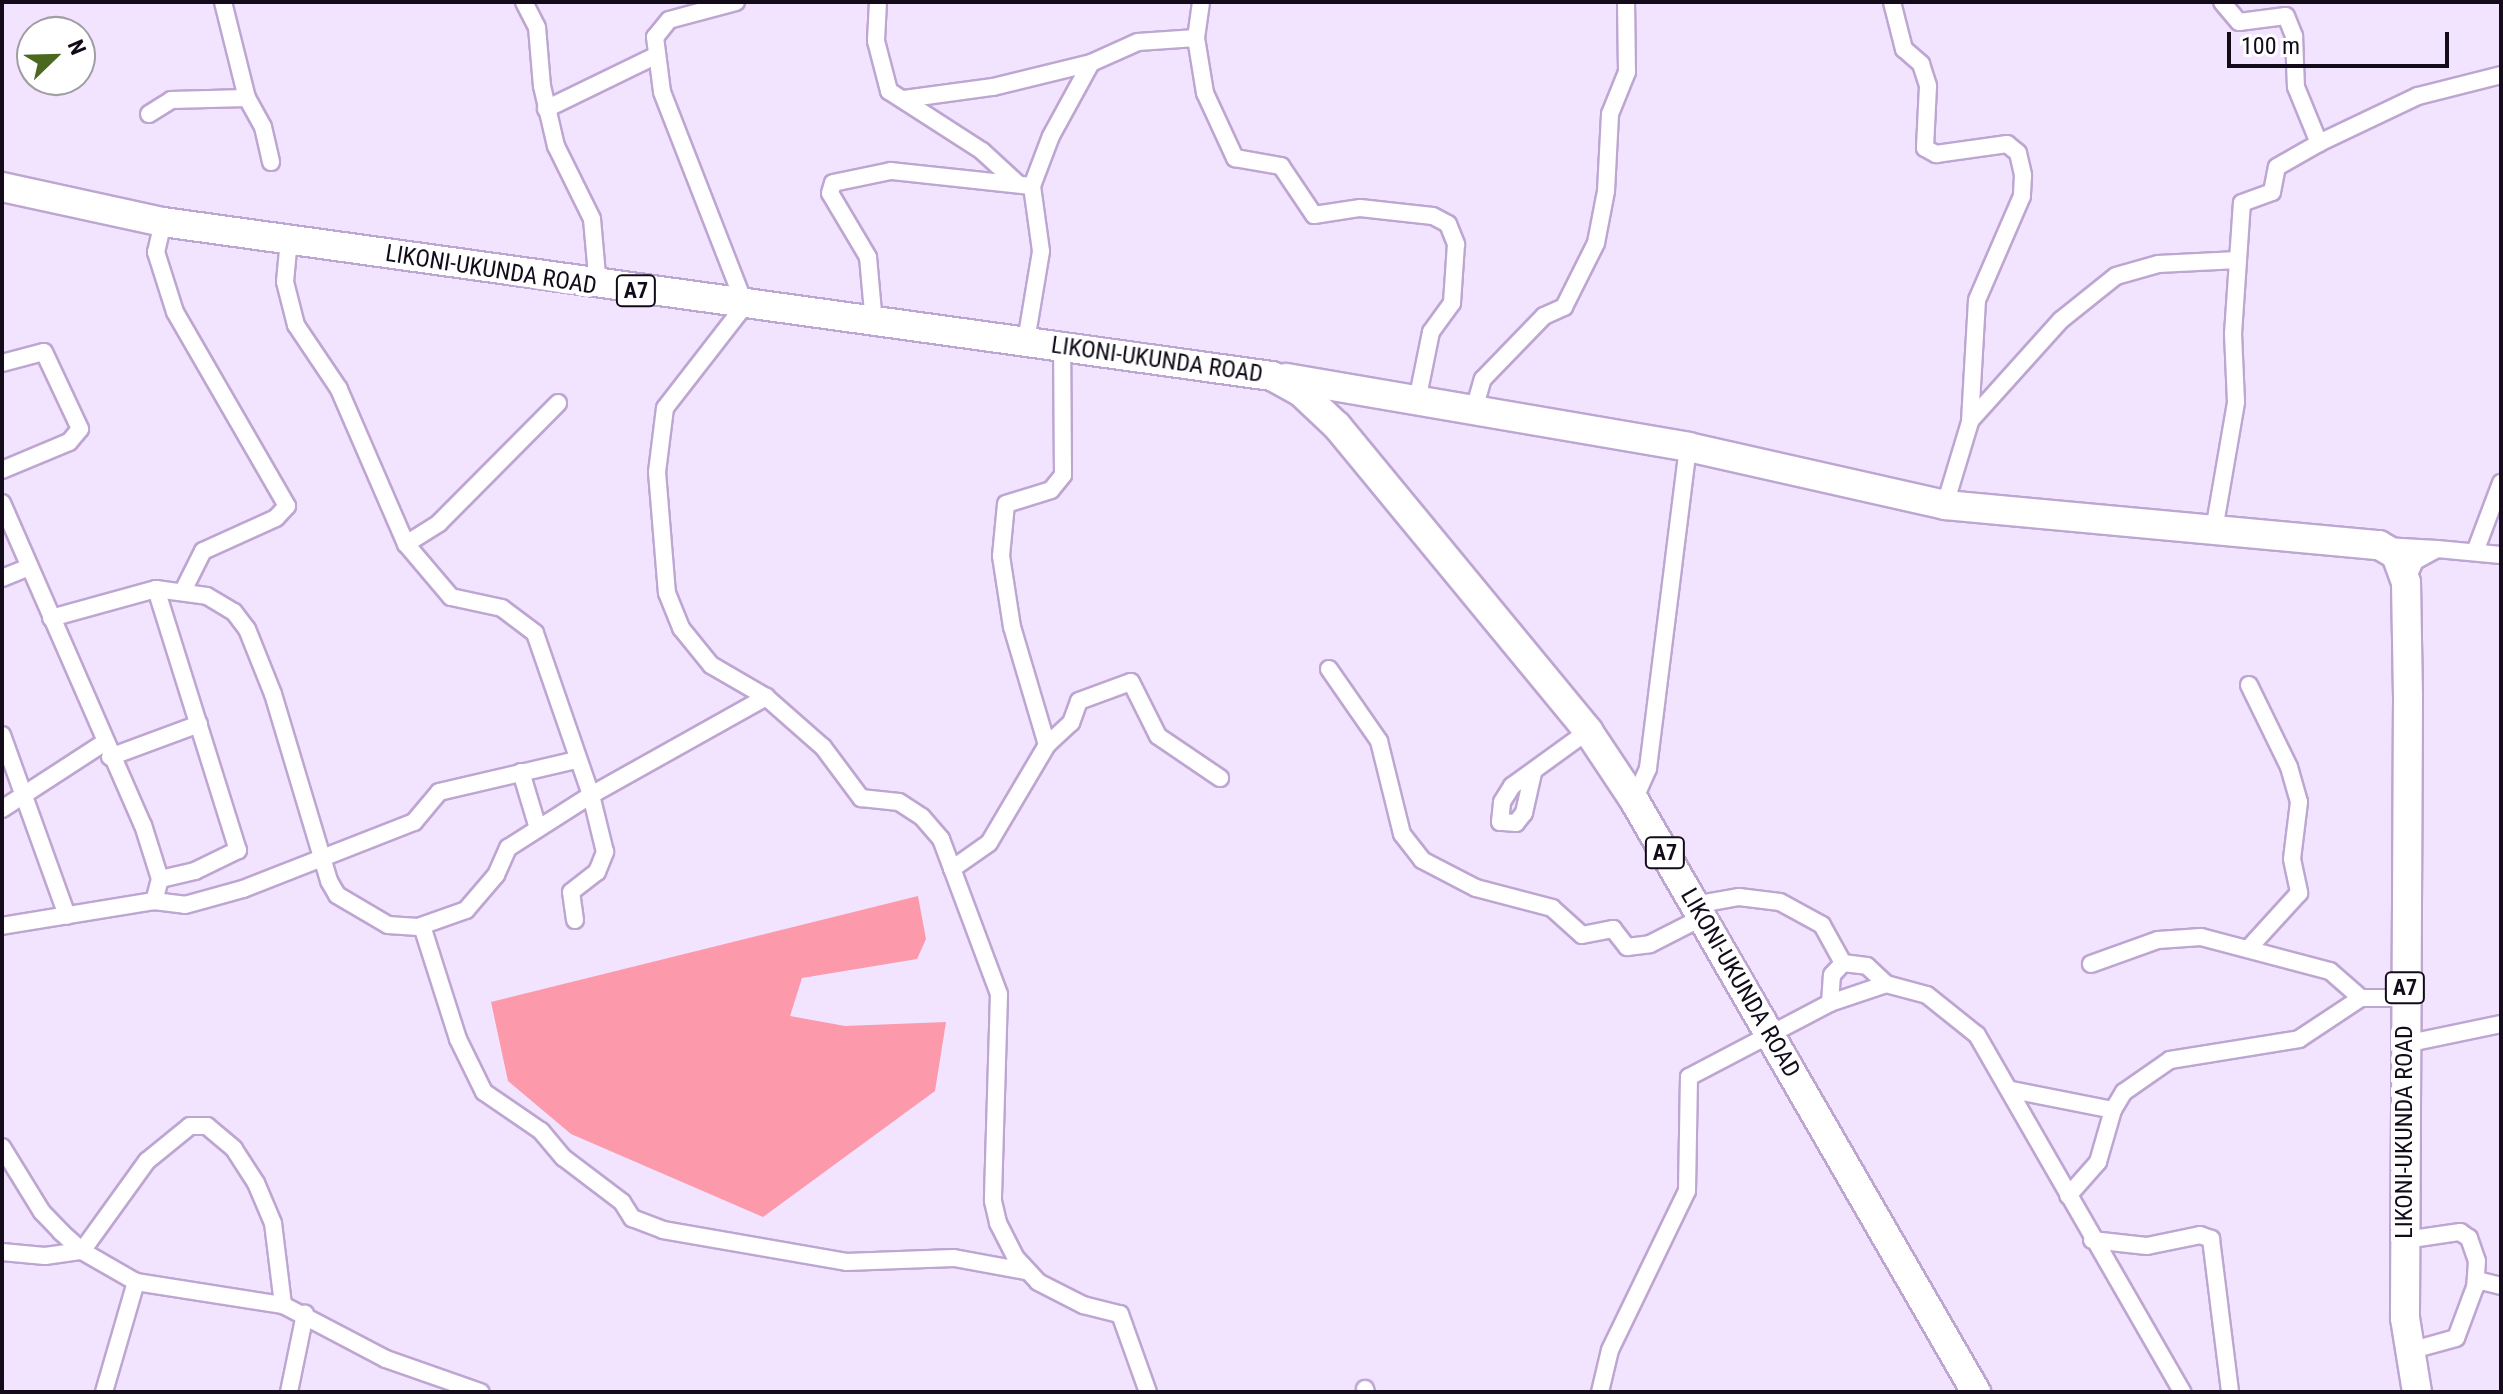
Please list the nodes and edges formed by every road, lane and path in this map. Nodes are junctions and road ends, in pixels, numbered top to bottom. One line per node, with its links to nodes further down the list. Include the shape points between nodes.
1 (223, 2): 13 (street)
2 (524, 2): 15 (street, via 537,27)
3 (736, 2): 10 (street, via 669,20 655,37)
4 (878, 2): 14 (street, via 875,27 883,76 889,91)
5 (1201, 2): 9 (street)
6 (1626, 2): 34 (street, via 1627,72 1610,114 1606,191 1596,243 1564,307 1544,316 1483,379)
7 (1892, 2): 35 (street, via 1904,49 1921,64 1928,86 1925,148 1936,154 2007,144 2014,146 2022,165 2022,196 1975,311)
8 (2222, 2): 17 (street, via 2239,22 2286,16 2294,36 2296,87)
9 (1196, 38): 11 (street, via 1138,42); 32 (street, via 1205,93 1235,158 1281,166 1314,215 1360,208 1433,216 1448,224 1456,244 1452,303 1431,332)
10 (655, 56): 15 (street); 25 (street, via 673,121)
11 (1091, 63): 14 (street, via 993,87); 19 (street)
12 (2501, 75): 17 (street, via 2418,96)
13 (247, 98): 16 (street, via 171,100); 18 (street, via 263,127)
14 (904, 99): 19 (street)
15 (546, 109): 24 (street, via 565,168 592,219)
16 (149, 114)
17 (2319, 143): 23 (street, via 2277,167 2272,192 2242,203)
18 (271, 162)
19 (1025, 185): 26 (street, via 891,171 833,183 830,193 854,225 868,257); 27 (street, via 1041,251)
20 (2, 187): 21 (highway, LIKONI-UKUNDA ROAD / A7)
21 (163, 222): 22 (highway, LIKONI-UKUNDA ROAD / A7); 52 (street, via 156,252 175,312 287,506 276,518 209,546 197,556)
22 (289, 239): 24 (highway, LIKONI-UKUNDA ROAD / A7); 43 (street, via 285,282 296,325 339,389)
23 (2238, 260): 35 (street, via 2158,264 2116,276 2061,320); 42 (street, via 2236,402)
24 (598, 286): 25 (highway, LIKONI-UKUNDA ROAD / A7)
25 (745, 305): 26 (highway, LIKONI-UKUNDA ROAD / A7); 56 (street, via 667,402 657,472 665,582 681,628 711,665)
26 (874, 323): 27 (highway, LIKONI-UKUNDA ROAD / A7)
27 (1026, 341): 28 (highway, LIKONI-UKUNDA ROAD / A7)
28 (1062, 346): 30 (highway, LIKONI-UKUNDA ROAD / A7); 60 (street, via 1063,475 1051,490 1006,504 1001,556 1012,627)
29 (2, 363): 38 (street, via 44,352 80,429 74,440)
30 (1272, 376): 31 (highway, A7); 36 (highway, LIKONI-UKUNDA ROAD / A7, via 1301,392)
31 (1362, 391): 32 (highway, A7); 36 (highway, via 1342,393 1332,404)
32 (1417, 401): 34 (highway, A7)
33 (558, 403): 43 (street, via 439,523)
34 (1473, 413): 37 (highway, A7)
35 (1970, 422): 41 (street)
36 (1345, 436): 58 (highway, LIKONI-UKUNDA ROAD / A7)
37 (1688, 447): 41 (highway, A7); 68 (street, via 1648,768)
38 (2, 470)
39 (2501, 483): 46 (street)
40 (2, 503): 48 (street)
41 (1945, 505): 42 (highway, A7)
42 (2214, 530): 44 (highway, A7)
43 (406, 544): 62 (street, via 451,597 502,608 535,633)
44 (2379, 545): 45 (street); 50 (highway, via 2396,555)
45 (2437, 549): 46 (street); 50 (street, via 2415,561)
46 (2475, 552): 47 (street)
47 (2501, 555)
48 (29, 567): 49 (street); 53 (street)
49 (2, 578)
50 (2406, 582): 85 (highway, LIKONI-UKUNDA ROAD / A7)
51 (156, 589): 52 (street); 53 (street); 57 (street)
52 (183, 591): 71 (street, via 218,601 247,629 273,694)
53 (51, 618): 61 (street)
54 (1329, 669): 75 (street, via 1379,741 1402,834 1422,860 1476,888 1552,908 1582,935 1613,929 1627,947 1650,944)
55 (2249, 685): 80 (street, via 2289,767 2299,802 2292,859 2299,893)
56 (766, 697): 66 (street); 72 (street, via 831,755 861,798 899,802 922,817 941,839)
57 (199, 724): 61 (street); 73 (street, via 238,850 195,871)
58 (1588, 731): 64 (street); 68 (highway, LIKONI-UKUNDA ROAD / A7)
59 (2, 735): 67 (street)
60 (1047, 745): 65 (street, via 1071,723 1079,701 1131,682 1158,736); 72 (street, via 989,843)
61 (107, 750): 67 (street); 73 (street, via 143,825)
62 (577, 760): 63 (street); 66 (street)
63 (521, 772): 70 (street); 71 (street, via 439,792 414,822)
64 (1533, 773)
65 (1220, 778)
66 (591, 795): 70 (street); 77 (street, via 605,852 597,872 571,892)
67 (22, 800): 69 (street); 76 (street)
68 (1634, 800): 75 (highway, LIKONI-UKUNDA ROAD / A7)
69 (2, 809)
70 (537, 825): 79 (street, via 508,848 502,866 473,904)
71 (320, 859): 74 (street, via 210,899 185,905); 79 (street, via 333,889 350,904 393,927)
72 (952, 869): 98 (street, via 999,994 994,1210)
73 (160, 879): 74 (street)
74 (154, 901): 76 (street)
75 (1698, 912): 81 (street, via 1739,897 1780,902 1822,925); 88 (highway, LIKONI-UKUNDA ROAD / A7)
76 (67, 916): 78 (street)
77 (575, 920)
78 (2, 926)
79 (422, 926): 98 (street, via 458,1039 484,1092 541,1131 564,1158 622,1202 632,1218 663,1230 846,1262 954,1258)
80 (2249, 948): 82 (street, via 2184,935 2114,951); 84 (street, via 2330,971)
81 (1843, 963): 83 (street, via 1867,966); 86 (street, via 1832,975)
82 (2091, 964)
83 (1886, 984): 86 (street); 90 (street, via 1909,987 1962,1019)
84 (2361, 998): 85 (street); 91 (street, via 2299,1039 2170,1060 2124,1092)
85 (2404, 998): 89 (highway, LIKONI-UKUNDA ROAD / A7)
86 (1830, 1003): 88 (street)
87 (2501, 1024): 89 (street)
88 (1770, 1034): 109 (street, via 1689,1077 1687,1191 1610,1350); 110 (highway, LIKONI-UKUNDA ROAD / A7)
89 (2405, 1044): 95 (highway, LIKONI-UKUNDA ROAD / A7)
90 (2012, 1090): 91 (street); 93 (street)
91 (2113, 1110): 93 (street, via 2098,1162)
92 (2, 1147): 96 (street, via 42,1212)
93 (2068, 1196): 94 (street)
94 (2092, 1240): 111 (street); 112 (street, via 2147,1246 2200,1235 2211,1239)
95 (2405, 1240): 99 (street, via 2466,1234 2477,1261); 104 (highway, LIKONI-UKUNDA ROAD / A7)
96 (82, 1251): 97 (street, via 45,1256); 100 (street); 102 (street, via 147,1161 190,1126 207,1126 234,1149 262,1196 279,1252)
97 (2, 1252)
98 (1025, 1271): 108 (street, via 1069,1299 1120,1314)
99 (2477, 1280): 101 (street); 104 (street, via 2456,1338)
100 (136, 1282): 102 (street); 105 (street)
101 (2501, 1286)
102 (283, 1305): 103 (street)
103 (305, 1314): 106 (street); 107 (street, via 386,1359)
104 (2409, 1351): 113 (highway, LIKONI-UKUNDA ROAD / A7)
105 (104, 1392)
106 (289, 1392)
107 (480, 1392)
108 (1148, 1392)
109 (1600, 1392)
110 (1976, 1392)
111 (2182, 1392)
112 (2230, 1392)
113 (2417, 1392)

